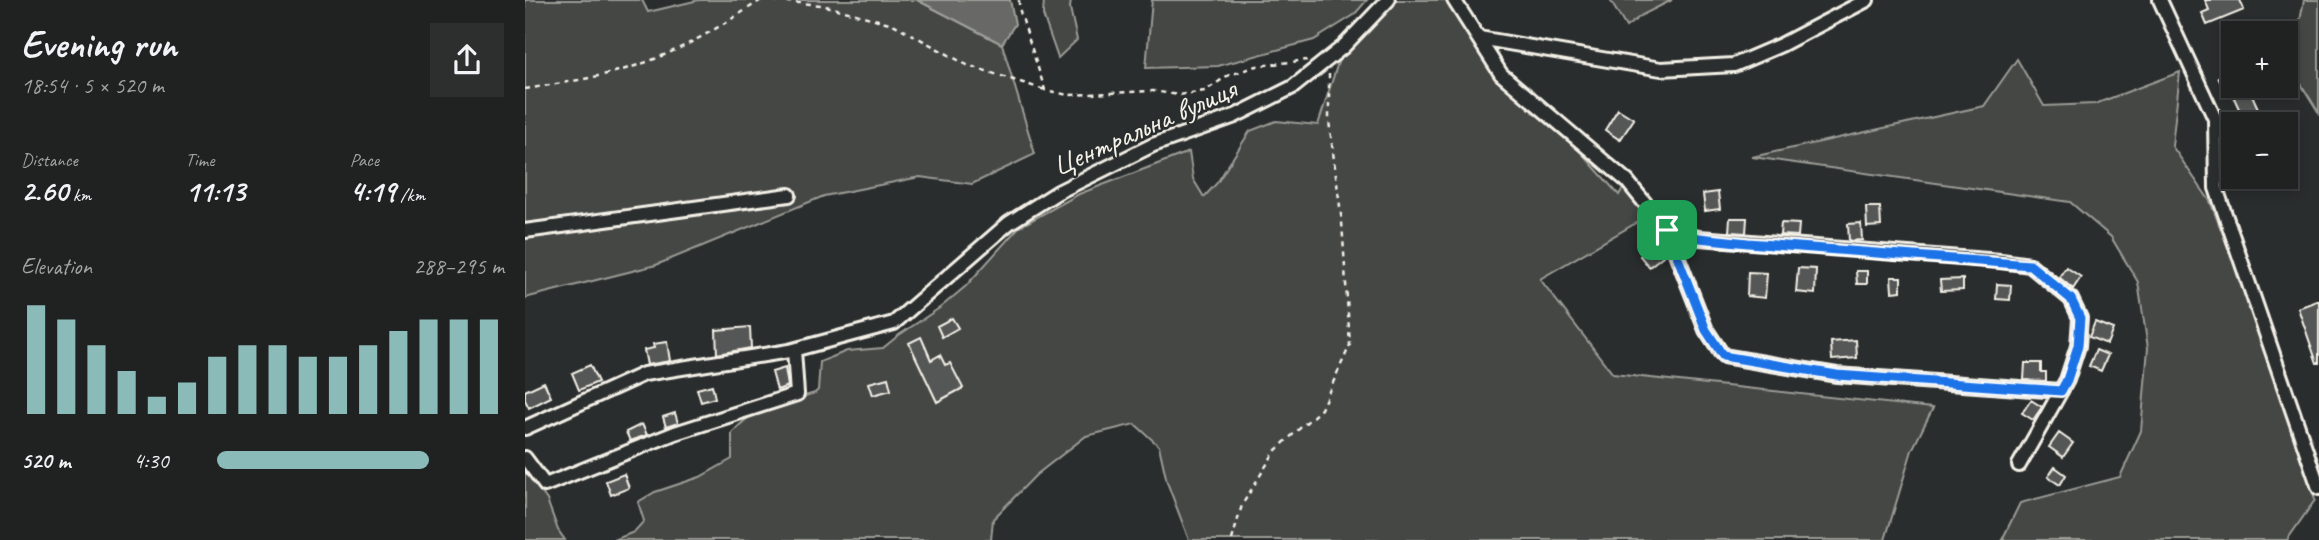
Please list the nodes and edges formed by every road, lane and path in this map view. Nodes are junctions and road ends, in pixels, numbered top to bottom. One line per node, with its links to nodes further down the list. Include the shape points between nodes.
1 (761, 0): 10 (path, via 709,33 651,60 591,78)
2 (766, 0): 11 (path, via 822,5 893,24 967,65)
3 (1019, 0): 11 (path)
4 (1388, 0): 9 (street, Центральна вулиця)
5 (1454, 0): 8 (street)
6 (1867, 0): 8 (street, via 1734,65 1661,69)
7 (2160, 0): 20 (street, via 2215,118 2216,188)
8 (1479, 38): 13 (street, via 1501,74 1627,181)
9 (1329, 57): 11 (path, via 1257,66 1227,76 1205,91 1179,96 1153,91 1068,95); 15 (street, Центральна вулиця, via 1293,87 1235,116 1153,145 1058,192 1009,223 894,323); 21 (path, via 1329,121 1342,222 1350,345 1321,409 1275,451 1242,505)
10 (525, 89)
11 (1045, 90)
12 (789, 195): 14 (street)
13 (1667, 230): 16 (street, via 1706,330 1723,356 1837,375); 16 (street, via 1724,241 2030,265 2071,299 2080,318 2078,346)
14 (525, 231)
15 (793, 350): 17 (street, Центральна вулиця, via 645,374); 18 (street, via 797,394 675,433 545,485)
16 (2061, 391): 19 (street)
17 (525, 428)
18 (525, 458)
19 (2019, 465)
20 (2319, 488)
21 (1232, 540)

